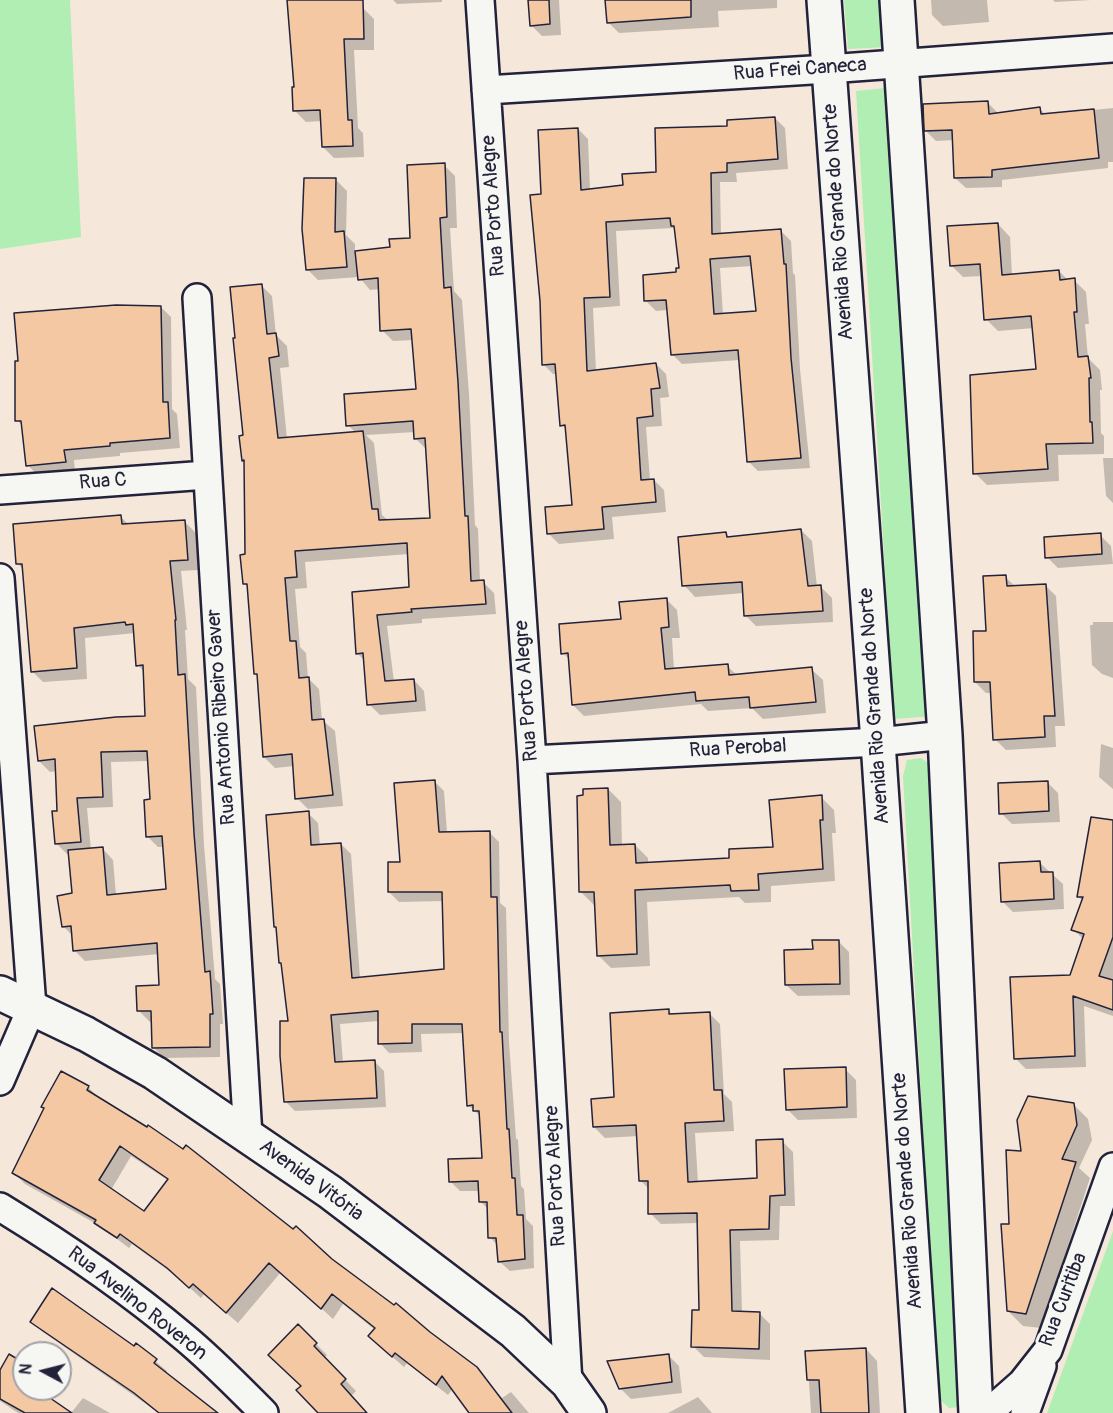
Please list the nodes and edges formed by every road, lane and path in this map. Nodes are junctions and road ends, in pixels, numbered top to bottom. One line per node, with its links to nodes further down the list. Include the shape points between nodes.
1 (480, 0): 7 (street, Rua Porto Alegre)
2 (824, 0): 6 (main road, Avenida Rio Grande do Norte)
3 (897, 0): 5 (main road)
4 (1113, 48): 5 (street, Rua Frei Caneca)
5 (902, 62): 6 (street, Rua Frei Caneca); 12 (main road)
6 (828, 69): 7 (street, Rua Frei Caneca); 13 (main road, Avenida Rio Grande do Norte)
7 (486, 90): 14 (street, Rua Porto Alegre)
8 (197, 298): 9 (street, Rua Antonio Ribeiro Gaver)
9 (207, 475): 10 (street, Rua C); 18 (street, Rua Antonio Ribeiro Gaver)
10 (0, 490)
11 (0, 578): 16 (street)
12 (945, 735): 13 (street, Rua Perobal); 26 (main road)
13 (878, 742): 14 (street, Rua Perobal); 25 (main road, Avenida Rio Grande do Norte)
14 (532, 760): 22 (street, Rua Porto Alegre)
15 (0, 993): 16 (main road, Avenida Vitória)
16 (32, 1007): 17 (street); 18 (main road, Avenida Vitória, via 155,1073)
17 (0, 1081)
18 (248, 1136): 22 (main road, Avenida Vitória, via 330,1192 513,1331)
19 (1113, 1167): 21 (street, Rua Curitiba)
20 (0, 1207): 23 (street, Rua Avelino Roveron, via 129,1293 185,1338)
21 (1048, 1350): 27 (street, Rua Curitiba, via 1022,1383); 28 (street)
22 (568, 1383): 24 (main road, Avenida Vitória)
23 (264, 1413)
24 (589, 1413)
25 (923, 1413)
26 (976, 1413)
27 (985, 1413)
28 (1025, 1413)

